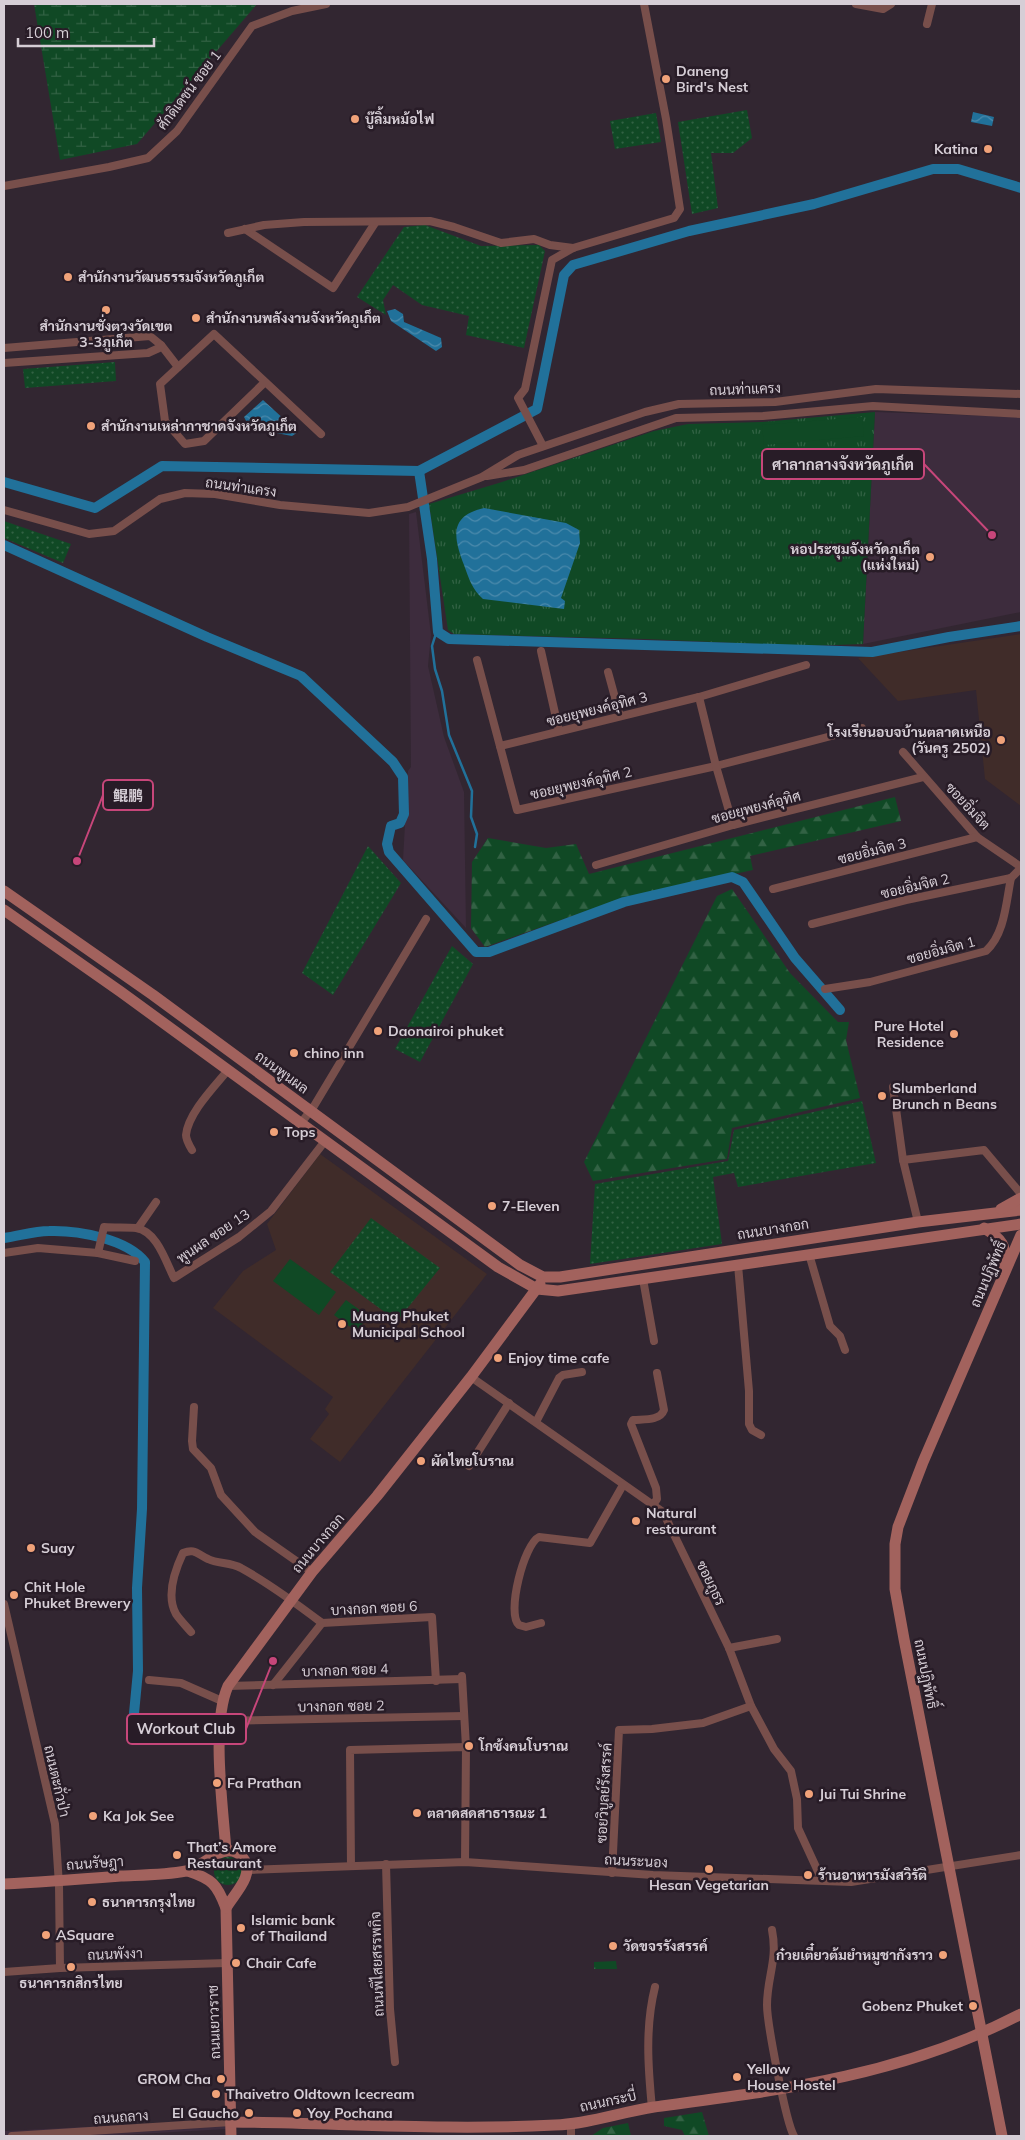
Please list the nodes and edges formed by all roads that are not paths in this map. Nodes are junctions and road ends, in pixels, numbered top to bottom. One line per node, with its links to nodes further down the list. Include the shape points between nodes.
1 (326, 4): 7 (street, ศักดิเดชน์ ซอย 1, via 292,11 252,26 177,131 148,158)
2 (644, 4): 11 (street, via 680,209 674,218)
3 (856, 4): 4 (street, via 883,9)
4 (891, 4)
5 (932, 4): 6 (street)
6 (927, 24)
7 (4, 186)
8 (375, 223): 9 (street, via 304,222); 9 (street, via 332,288); 11 (street, via 430,222 501,243 534,239)
9 (244, 229): 10 (street)
10 (228, 233)
11 (573, 248): 26 (street, via 552,260 525,389 518,398)
12 (114, 339): 13 (street); 14 (street, via 150,336); 16 (street)
13 (44, 345): 15 (street); 17 (street)
14 (161, 345): 16 (street, via 148,353); 19 (street)
15 (4, 348)
16 (115, 355): 17 (street)
17 (45, 360): 18 (street)
18 (4, 363)
19 (178, 367): 20 (street, via 214,334); 20 (street, via 160,384 165,421 185,444 204,441)
20 (265, 382): 25 (street)
21 (1021, 394): 22 (street, ถนนท่าแครง, via 876,390)
22 (824, 396): 23 (street); 26 (street, ถนนท่าแครง, via 775,402 679,404)
23 (825, 410): 24 (street, ถนนท่าแครง, via 874,406); 27 (street, ถนนท่าแครง, via 762,416 676,418 524,470)
24 (1021, 414)
25 (321, 434)
26 (543, 446): 27 (street, ถนนท่าแครง, via 518,455)
27 (482, 477): 28 (street, ถนนท่าแครง, via 408,507 369,513 185,493 160,499 114,531 89,534)
28 (4, 510)
29 (540, 651): 36 (street)
30 (477, 660): 37 (street)
31 (806, 666): 33 (street, ซอยยุพยงค์อุทิศ 3)
32 (608, 672): 34 (street)
33 (699, 697): 34 (street, ซอยยุพยงค์อุทิศ 3); 39 (street)
34 (620, 716): 36 (street, ซอยยุพยงค์อุทิศ 3)
35 (862, 728): 39 (street)
36 (560, 732): 37 (street, ซอยยุพยงค์อุทิศ 3)
37 (500, 746): 39 (street, ซอยยุพยงค์อุทิศ 2, via 517,810)
38 (903, 752): 40 (street, ซอยอิ่มจิต)
39 (716, 766): 41 (street)
40 (923, 777): 41 (street, ซอยยุพยงค์อุทิศ); 42 (street, ซอยอิ่มจิต)
41 (734, 825): 43 (street, ซอยยุพยงค์อุทิศ)
42 (977, 837): 44 (street, ซอยอิ่มจิต); 46 (street, ซอยอิ่มจิต 3)
43 (596, 865)
44 (1021, 867): 45 (street)
45 (1011, 878): 50 (street, ซอยอิ่มจิต 2); 51 (street, ซอยอิ่มจิต 1, via 999,934 986,950 870,982)
46 (773, 889)
47 (4, 891): 54 (main road, ถนนพูนผล, via 153,995)
48 (4, 910): 52 (main road)
49 (426, 919): 54 (street)
50 (812, 924)
51 (825, 989)
52 (228, 1070): 55 (main road); 57 (street, via 199,1106 188,1128 187,1140)
53 (893, 1087): 58 (street)
54 (310, 1111): 55 (street); 73 (main road, ถนนพูนผล, via 520,1265)
55 (301, 1123): 56 (main road)
56 (325, 1141): 65 (street, พูนผล ซอย 13, via 271,1211 238,1237 174,1278 157,1245 149,1234); 76 (main road, via 498,1267)
57 (192, 1150)
58 (903, 1160): 59 (street, via 984,1150); 63 (street)
59 (1021, 1196): 62 (main road)
60 (156, 1202): 65 (street)
61 (1021, 1210): 62 (main road, ถนนบางกอก)
62 (993, 1213): 63 (main road, ถนนบางกอก)
63 (918, 1222): 73 (main road, ถนนบางกอก, via 560,1277)
64 (1021, 1224): 66 (main road)
65 (138, 1228): 68 (street, via 104,1227)
66 (984, 1228): 70 (main road); 75 (main road, via 1000,1238 1006,1254)
67 (1021, 1235): 75 (main road, ถนนปฏิพัทธิ์)
68 (98, 1249): 69 (street, via 38,1248); 71 (street)
69 (4, 1253)
70 (809, 1254): 72 (main road); 78 (street, via 830,1326 840,1336)
71 (135, 1261)
72 (738, 1265): 74 (main road); 85 (street, via 749,1424)
73 (542, 1277): 76 (main road, ถนนบางกอก)
74 (643, 1279): 76 (main road, via 558,1291); 77 (street)
75 (1001, 1283): 112 (main road, ถนนปฏิพัทธิ์, via 923,1462 894,1544 896,1589)
76 (537, 1289): 81 (main road, ถนนบางกอก)
77 (654, 1341)
78 (845, 1350)
79 (582, 1372): 84 (street, via 559,1378)
80 (657, 1373): 88 (street, via 662,1414 633,1420 631,1424 656,1488 657,1499)
81 (471, 1376): 82 (street, ซอยภูธร); 89 (main road, ถนนบางกอก, via 377,1496)
82 (509, 1404): 84 (street, ซอยภูธร); 86 (street)
83 (194, 1408): 89 (street, via 193,1449 211,1468 221,1495 255,1532)
84 (536, 1422): 87 (street, ซอยภูธร)
85 (761, 1435)
86 (469, 1466)
87 (623, 1485): 88 (street, ซอยภูธร); 93 (street, via 590,1543 539,1537 532,1542 525,1555 513,1610 519,1625 526,1627)
88 (653, 1505): 97 (street, ซอยภูธร, via 663,1512)
89 (312, 1572): 90 (main road, ถนนบางกอก)
90 (292, 1600): 92 (street, บางกอก ซอย 6); 95 (street, บางกอก ซอย 6, via 241,1567 207,1559 190,1550 183,1553 179,1562 171,1600 176,1614); 101 (main road, ถนนบางกอก)
91 (4, 1604): 94 (street, ถนนตะกั่วป่า)
92 (322, 1623): 99 (street, บางกอก ซอย 6, via 432,1617); 100 (street)
93 (541, 1623)
94 (6, 1629): 117 (street, ถนนตะกั่วป่า, via 55,1824)
95 (191, 1632)
96 (778, 1639): 97 (street)
97 (729, 1648): 103 (street, ซอยภูธร)
98 (149, 1680): 102 (street, via 181,1683)
99 (436, 1681): 100 (street, บางกอก ซอย 4); 104 (street, บางกอก ซอย 4, via 462,1677)
100 (273, 1685): 101 (street, บางกอก ซอย 4)
101 (228, 1686): 102 (main road, ถนนบางกอก)
102 (222, 1701): 105 (main road, ถนนบางกอก)
103 (750, 1706): 115 (street, ซอยวิบูลย์รังสรรค์, via 703,1723 620,1730); 116 (street, ซอยภูธร, via 774,1749 791,1770 798,1828)
104 (464, 1716): 105 (street, บางกอก ซอย 2); 106 (street)
105 (218, 1721): 107 (main road, ถนนบางกอก)
106 (466, 1747): 109 (street); 111 (street, via 350,1750)
107 (226, 1851): 113 (main road, via 238,1854); 114 (main road)
108 (1021, 1854): 112 (street, ถนนระนอง)
109 (465, 1862): 110 (street, ถนนระนอง); 115 (street, ถนนระนอง)
110 (386, 1864): 111 (street, ถนนระนอง); 127 (street, ถนนพิไสยสรรพกิจ, via 390,2009)
111 (351, 1866): 113 (street, ถนนระนอง)
112 (948, 1867): 116 (street, ถนนระนอง, via 851,1882); 126 (main road, ถนนปฏิพัทธิ์)
113 (248, 1870): 119 (main road)
114 (188, 1871): 117 (main road, ถนนรัษฎา); 119 (main road, via 209,1878)
115 (612, 1873): 116 (street, ถนนระนอง)
116 (822, 1880)
117 (59, 1881): 118 (main road, ถนนรัษฎา); 122 (street, ถนนตะกั่วป่า)
118 (4, 1884)
119 (226, 1908): 121 (main road, ถนนเยาวราช)
120 (772, 1930): 128 (street, via 776,1946 767,2006)
121 (227, 1963): 122 (street, ถนนพังงา); 130 (main road, ถนนเยาวราช)
122 (60, 1968): 123 (street, ถนนพังงา)
123 (4, 1972)
124 (655, 1987): 129 (street, via 649,2009 647,2060)
125 (1021, 2014): 126 (main road, ถนนกระบี่)
126 (982, 2035): 128 (main road, ถนนกระบี่, via 869,2072); 135 (main road, ถนนปฏิพัทธิ์)
127 (395, 2062)
128 (782, 2090): 129 (main road, ถนนกระบี่); 134 (street)
129 (652, 2108): 131 (main road, ถนนกระบี่)
130 (231, 2122): 131 (main road, ถนนกระบี่); 132 (street, ถนนถลาง); 133 (main road, ถนนเยาวราช)
131 (571, 2130)
132 (12, 2136)
133 (231, 2136)
134 (794, 2136)
135 (1002, 2136)

